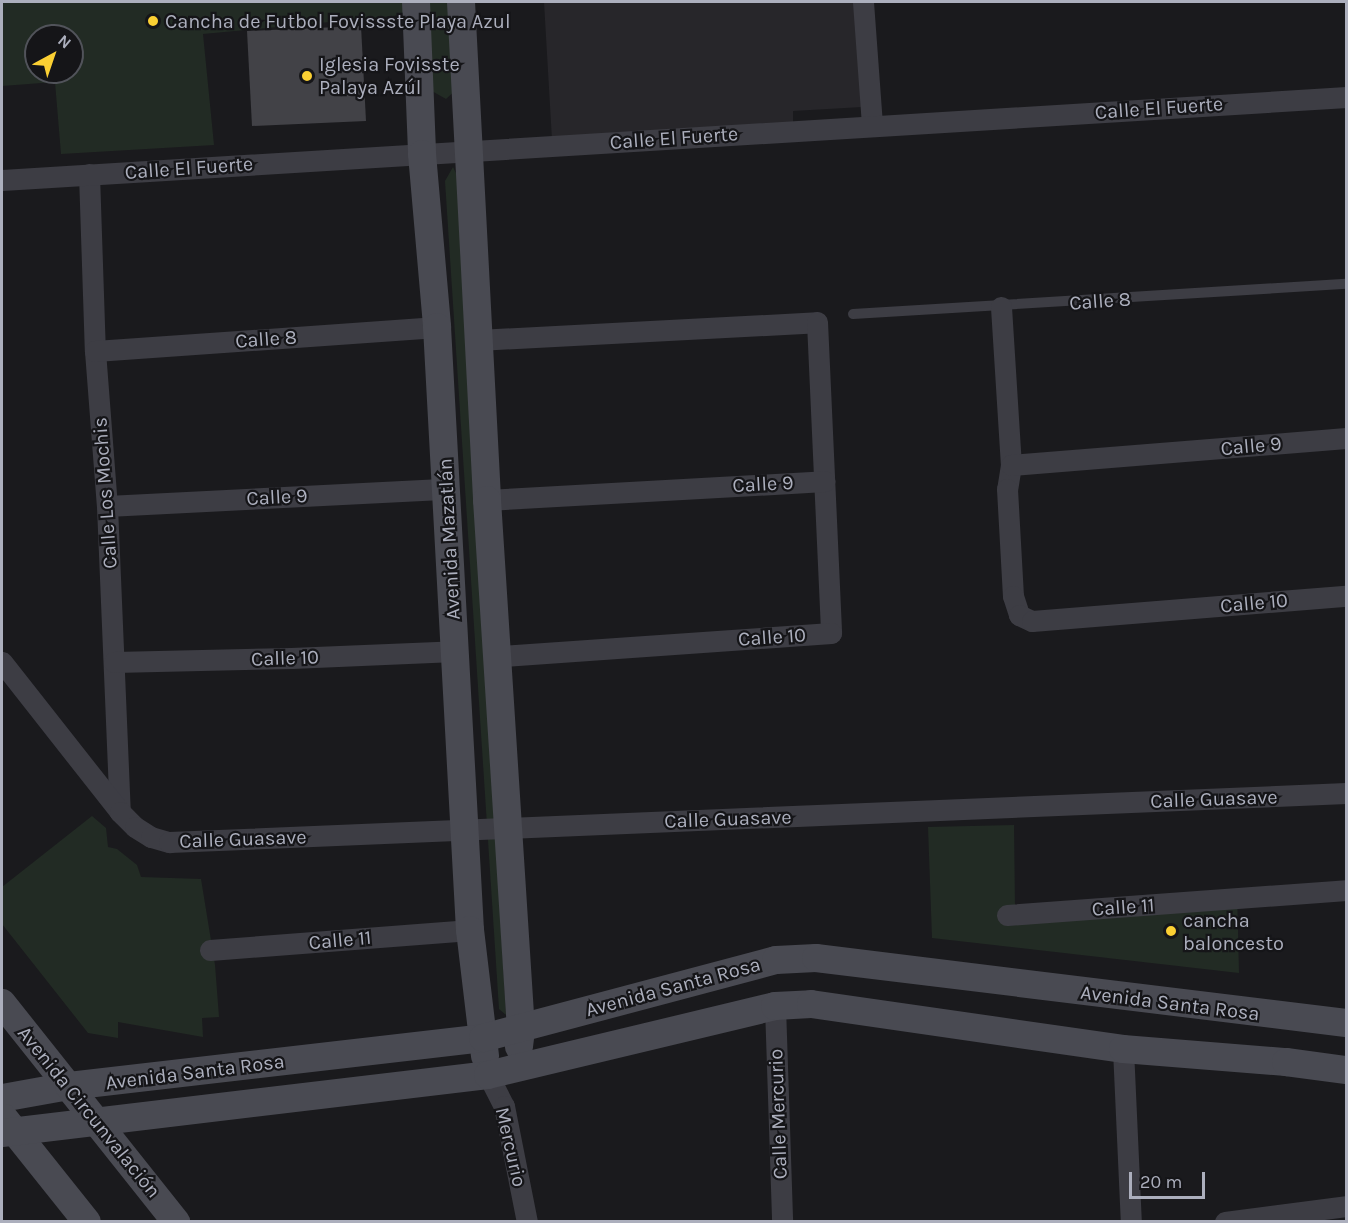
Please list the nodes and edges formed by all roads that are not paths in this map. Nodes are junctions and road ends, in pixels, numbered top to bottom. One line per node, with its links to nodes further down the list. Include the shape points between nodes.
1 (416, 2): 7 (main road, Avenida Mazatlán)
2 (461, 2): 6 (main road, Avenida Mazatlán)
3 (863, 2): 5 (street)
4 (1347, 97): 5 (street, Calle El Fuerte)
5 (872, 126): 6 (street, Calle El Fuerte)
6 (470, 151): 7 (street, Calle El Fuerte); 14 (main road, Avenida Mazatlán)
7 (422, 154): 8 (street, Calle El Fuerte); 13 (main road, Avenida Mazatlán)
8 (89, 174): 9 (street, Calle El Fuerte); 15 (street, Calle Los Mochis)
9 (2, 180)
10 (1347, 284): 11 (lane, Calle 8)
11 (1001, 307): 12 (lane, Calle 8); 17 (street)
12 (853, 314)
13 (437, 327): 15 (street, Calle 8); 19 (main road, Avenida Mazatlán)
14 (478, 340): 18 (street, via 817,322); 20 (main road, Avenida Mazatlán)
15 (95, 351): 21 (street, Calle Los Mochis)
16 (1347, 438): 17 (street, Calle 9)
17 (1011, 465): 22 (street, Calle 10, via 1007,489 1013,603 1019,615 1032,621)
18 (824, 481): 20 (street, Calle 9); 24 (street, Calle 10, via 831,633)
19 (447, 489): 21 (street, Calle 9); 23 (main road, Avenida Mazatlán)
20 (487, 500): 24 (main road, Avenida Mazatlán)
21 (107, 506): 26 (street, Calle Los Mochis)
22 (1347, 596)
23 (455, 651): 26 (street, Calle 10); 29 (main road, Avenida Mazatlán)
24 (499, 656): 30 (main road, Avenida Mazatlán)
25 (2, 662): 28 (street, Calle Guasave)
26 (114, 662): 28 (street, Calle Los Mochis)
27 (1347, 793): 30 (street, Calle Guasave)
28 (120, 812): 29 (street, Calle Guasave, via 151,837 169,842)
29 (464, 828): 30 (street, Calle Guasave); 33 (main road, Avenida Mazatlán)
30 (507, 828): 38 (main road, Avenida Mazatlán)
31 (1347, 890): 32 (street, Calle 11)
32 (1007, 915)
33 (470, 930): 34 (street, Calle 11); 39 (main road, Avenida Mazatlán)
34 (210, 950)
35 (2, 1004): 44 (main road, Avenida Circunvalación)
36 (775, 1006): 40 (main road, Avenida Santa Rosa, via 811,1004); 41 (main road, Avenida Santa Rosa); 53 (street, Calle Mercurio)
37 (1347, 1023): 38 (main road, Avenida Santa Rosa, via 816,958 746,966)
38 (520, 1030): 39 (main road, Avenida Santa Rosa); 41 (main road, Avenida Mazatlán)
39 (483, 1038): 43 (main road, Avenida Mazatlán); 44 (main road, Avenida Santa Rosa)
40 (1124, 1049): 42 (main road, Avenida Santa Rosa); 54 (street)
41 (517, 1067): 43 (main road, Avenida Santa Rosa); 46 (street)
42 (1347, 1070)
43 (488, 1075): 46 (street, Mercurio); 47 (main road, Avenida Santa Rosa)
44 (69, 1086): 45 (main road, Avenida Santa Rosa); 47 (main road, Avenida Circunvalación)
45 (2, 1098)
46 (504, 1106): 52 (street, Mercurio)
47 (96, 1120): 48 (main road, Avenida Santa Rosa); 51 (main road, Avenida Circunvalación)
48 (5, 1126): 50 (main road)
49 (1347, 1206): 55 (street)
50 (87, 1221)
51 (176, 1221)
52 (527, 1221)
53 (782, 1221)
54 (1131, 1221)
55 (1225, 1221)

